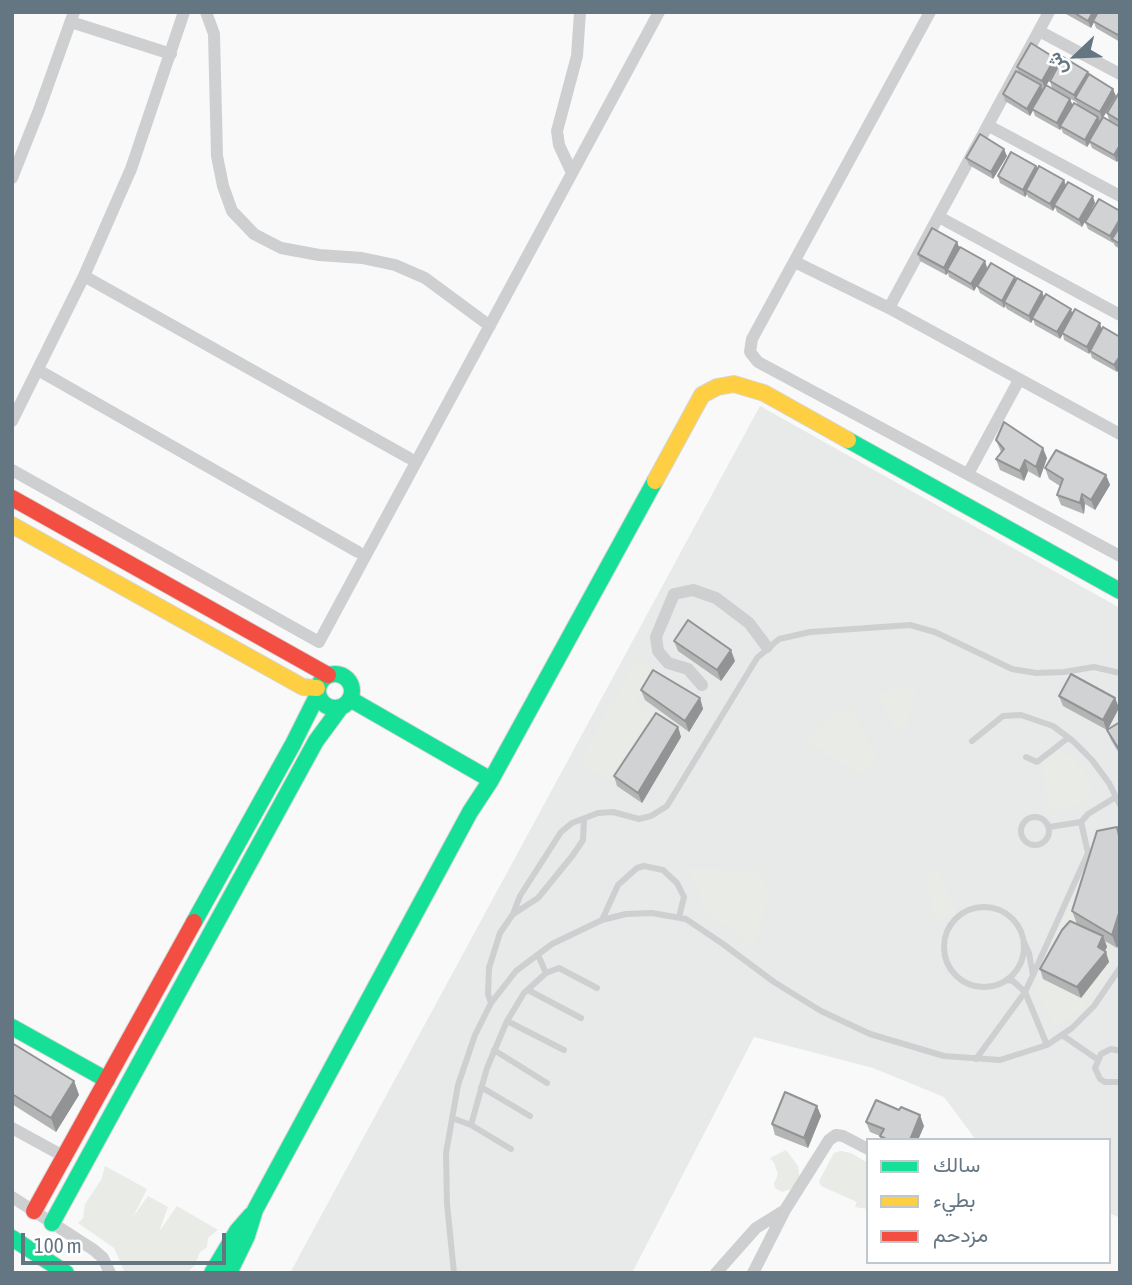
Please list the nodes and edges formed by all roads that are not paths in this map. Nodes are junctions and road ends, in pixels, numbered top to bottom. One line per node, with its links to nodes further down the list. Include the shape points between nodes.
1 (184, 12): 9 (street)
2 (206, 12): 20 (street, via 214,34 217,156 232,211 254,234 281,248 362,258 425,278)
3 (580, 12): 12 (street, via 577,56 557,131)
4 (659, 12): 12 (street)
5 (930, 12): 16 (street)
6 (1049, 12): 8 (street)
7 (72, 17): 9 (street); 13 (street)
8 (1039, 31): 10 (street); 11 (street)
9 (171, 54): 17 (street, via 131,170)
10 (1120, 74)
11 (989, 126): 14 (street); 15 (street)
12 (572, 173): 20 (street)
13 (12, 178)
14 (1120, 196)
15 (939, 217): 18 (street); 19 (street)
16 (795, 262): 18 (street); 27 (street, via 750,343 754,360)
17 (84, 276): 21 (street); 25 (street)
18 (889, 308): 22 (street)
19 (1120, 316)
20 (490, 326): 26 (street, via 319,642)
21 (38, 370): 23 (street); 30 (street)
22 (1019, 380): 24 (street); 27 (street)
23 (12, 421)
24 (1120, 435)
25 (409, 458)
26 (12, 470)
27 (968, 474): 31 (street)
28 (12, 498): 35 (main road)
29 (12, 525): 37 (main road, via 303,687)
30 (358, 552)
31 (1120, 556)
32 (1120, 592): 42 (main road, via 764,393 734,384 717,387 702,395)
33 (767, 647): 34 (lane, via 779,639 810,632 911,625 1012,669 1036,673 1094,667); 36 (street, via 749,623 716,598 693,590 674,594 656,637 658,651 668,663 688,669); 45 (lane, via 667,806 639,819 612,812)
34 (1120, 673)
35 (328, 675): 37 (main road); 38 (main road, via 345,677 352,688)
36 (702, 685)
37 (318, 691): 38 (main road, via 324,705); 62 (main road)
38 (345, 703): 42 (main road); 65 (main road, via 316,741)
39 (1068, 738): 40 (lane, via 1053,726 1021,715 1003,716); 41 (lane, via 1037,762); 43 (lane, via 1092,760)
40 (972, 741)
41 (1026, 757)
42 (491, 780): 86 (main road)
43 (1116, 797): 44 (lane); 46 (lane)
44 (1120, 805)
45 (584, 819): 48 (lane, via 561,832); 48 (lane, via 583,840 573,855 538,898)
46 (1081, 822): 47 (lane); 55 (lane, via 1088,853)
47 (1049, 827): 47 (lane, via 1034,817 1022,825 1022,835 1031,845 1040,845 1049,835)
48 (513, 914): 60 (lane, via 500,933 489,968)
49 (679, 918): 50 (lane, via 652,913); 50 (lane, via 684,897 677,883 663,870 644,866 618,885); 71 (lane, via 821,1011 870,1034 944,1056)
50 (601, 920): 52 (lane)
51 (1023, 940): 55 (lane); 56 (lane, via 1019,965); 56 (lane, via 1018,925 996,908 969,909 949,926 944,951 954,974 976,986)
52 (538, 955): 54 (lane); 60 (lane, via 516,971)
53 (1120, 968): 66 (lane, via 1094,1006)
54 (546, 973): 57 (lane, via 559,968); 58 (lane)
55 (1032, 975): 59 (lane)
56 (1006, 980): 59 (lane)
57 (597, 988)
58 (528, 990): 61 (lane); 63 (lane)
59 (1025, 992): 67 (lane); 71 (lane)
60 (491, 1003): 78 (lane, via 458,1085)
61 (581, 1018)
62 (140, 1021): 65 (main road); 73 (main road)
63 (507, 1021): 68 (lane); 69 (lane)
64 (12, 1027): 73 (main road)
65 (158, 1032): 84 (main road)
66 (1062, 1035): 67 (lane); 72 (lane)
67 (1047, 1045): 71 (lane, via 1000,1060)
68 (494, 1050): 75 (lane); 76 (lane)
69 (565, 1050)
70 (1120, 1051): 72 (lane, via 1106,1051)
71 (976, 1059)
72 (1097, 1059): 74 (lane, via 1100,1079)
73 (107, 1080): 83 (main road)
74 (1120, 1082)
75 (547, 1083)
76 (481, 1087): 77 (lane); 79 (lane)
77 (530, 1116)
78 (452, 1118): 79 (lane); 95 (lane, via 446,1153)
79 (471, 1125): 82 (lane)
80 (12, 1128): 83 (street)
81 (866, 1148): 87 (street, via 843,1136 829,1140)
82 (512, 1149)
83 (65, 1157): 84 (main road); 88 (main road)
84 (84, 1168): 89 (main road)
85 (12, 1197): 88 (street)
86 (255, 1210): 93 (main road); 94 (main road)
87 (785, 1210): 96 (street, via 756,1228); 97 (street)
88 (34, 1211): 89 (street)
89 (52, 1223): 92 (street, via 103,1258)
90 (12, 1238): 91 (main road)
91 (66, 1273)
92 (110, 1273)
93 (212, 1273)
94 (229, 1273)
95 (454, 1273)
96 (716, 1273)
97 (753, 1273)

